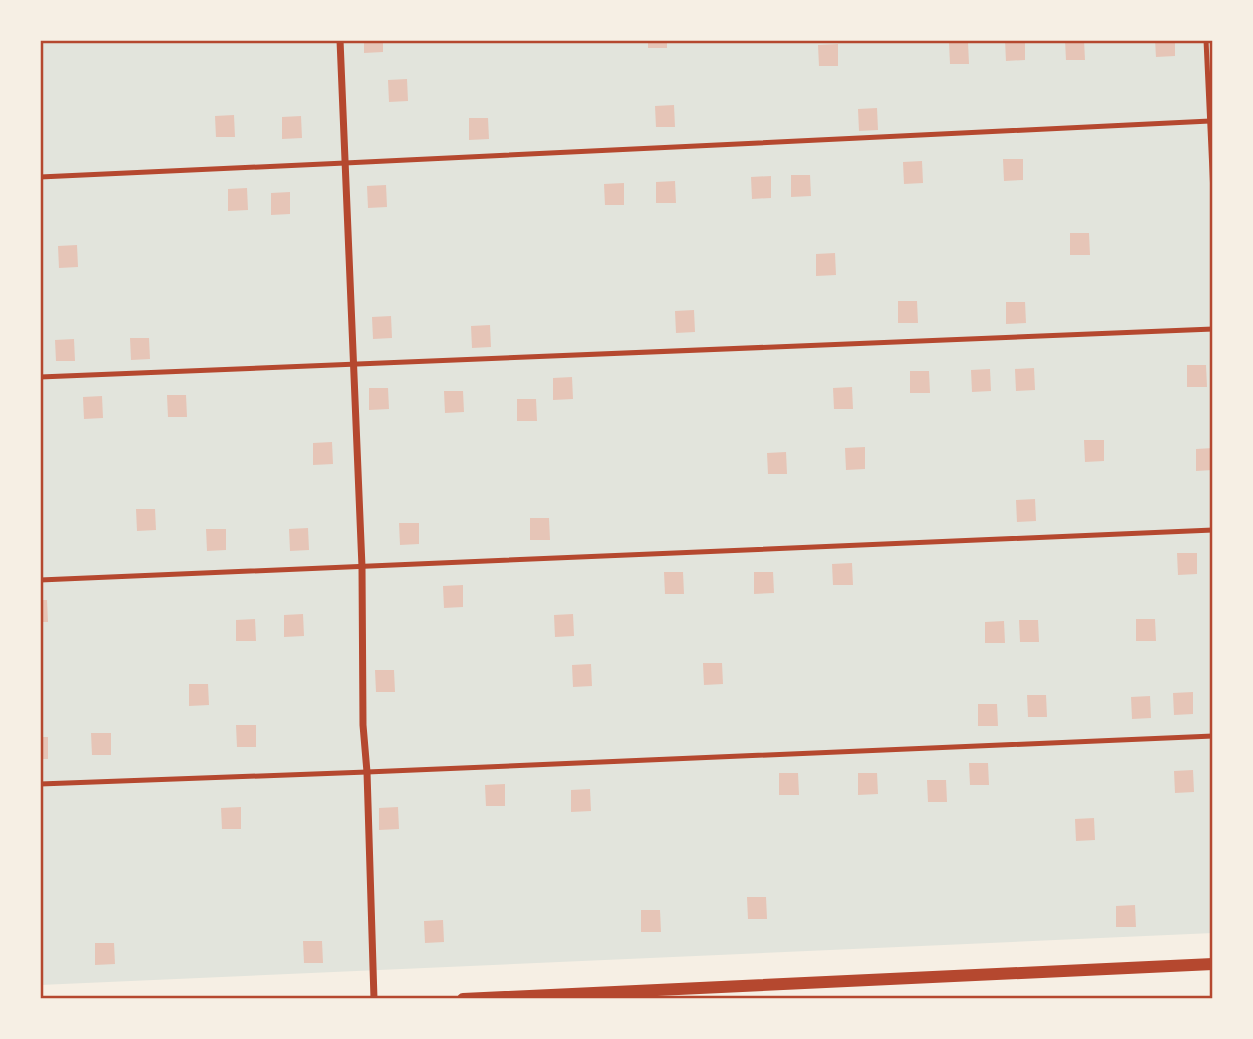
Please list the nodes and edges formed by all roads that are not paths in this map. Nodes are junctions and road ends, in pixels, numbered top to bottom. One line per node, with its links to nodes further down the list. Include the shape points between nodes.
1 (340, 40): 4 (street)
2 (1206, 40): 3 (lane)
3 (1210, 121): 4 (lane); 6 (lane)
4 (345, 163): 5 (lane); 8 (street)
5 (40, 177)
6 (1213, 194)
7 (1213, 329): 8 (lane)
8 (355, 364): 9 (lane); 11 (street)
9 (40, 377)
10 (1213, 530): 11 (lane)
11 (362, 567): 12 (lane); 14 (street)
12 (40, 580)
13 (1213, 736): 14 (lane)
14 (367, 772): 15 (lane); 17 (street)
15 (40, 783)
16 (1213, 964): 18 (street)
17 (374, 999)
18 (463, 999)

